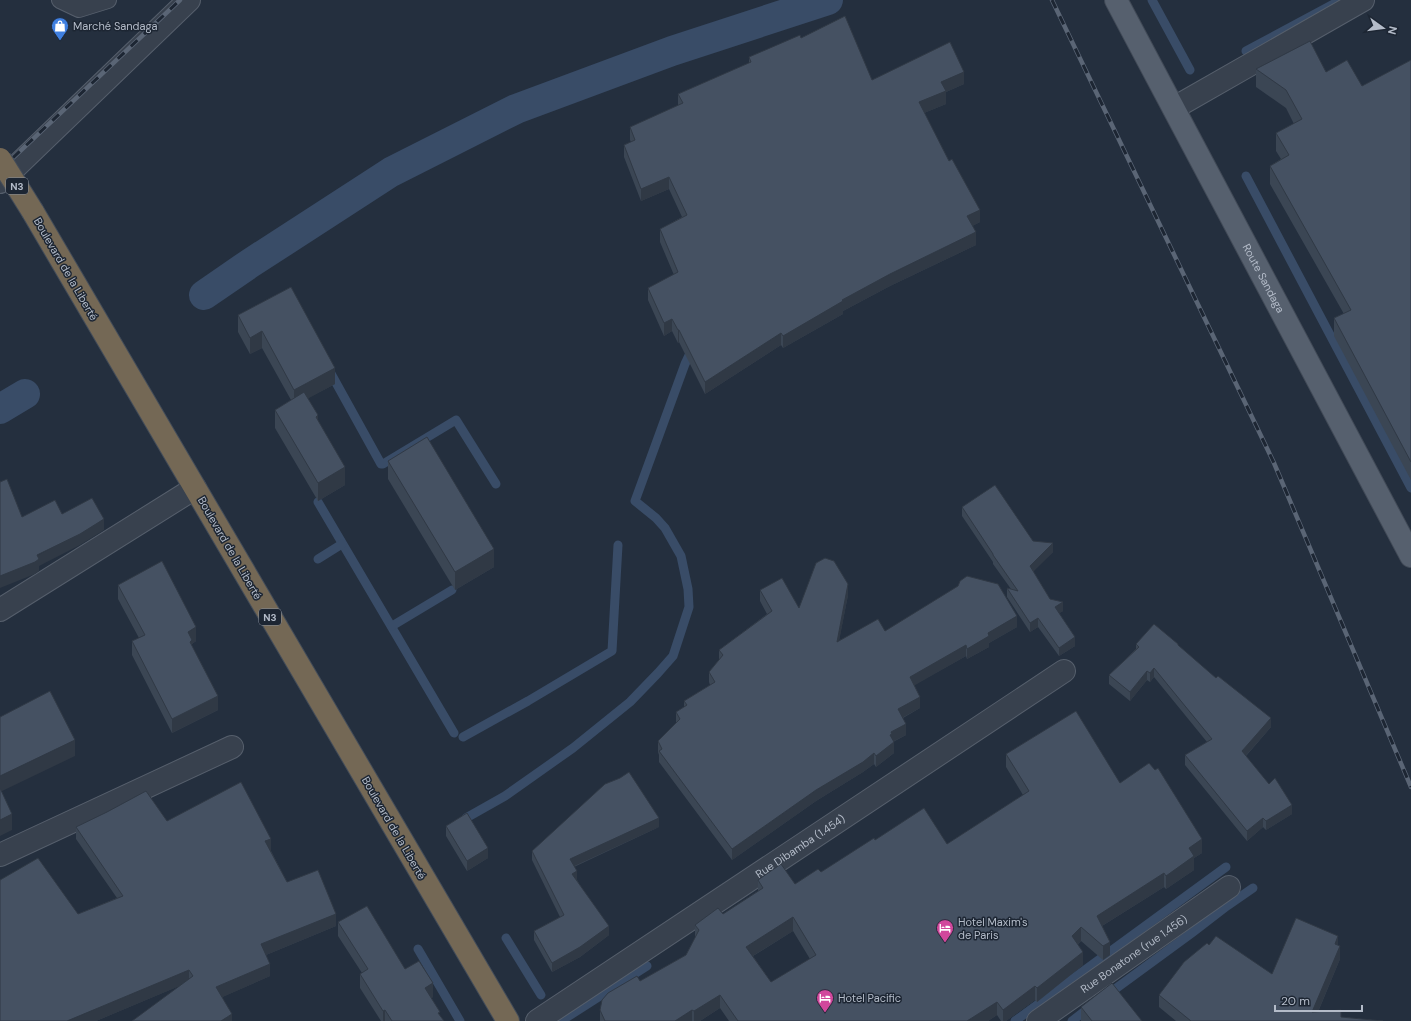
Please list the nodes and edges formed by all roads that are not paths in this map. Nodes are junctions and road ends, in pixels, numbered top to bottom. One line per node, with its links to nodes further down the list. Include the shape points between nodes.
1 (60, 0): 2 (lane, via 79,9)
2 (108, 0)
3 (189, 0): 8 (street)
4 (1116, 0): 6 (main road, Route Sandaga)
5 (1363, 0): 6 (street)
6 (1174, 108): 10 (main road, Route Sandaga)
7 (0, 159): 9 (highway, Boulevard de la Liberté / N3, bridge)
8 (0, 182)
9 (195, 488): 11 (street); 16 (highway, Boulevard de la Liberté / N3)
10 (1411, 556)
11 (0, 610)
12 (1064, 670): 17 (street, Rue Dibamba (1.454))
13 (232, 747): 14 (street)
14 (0, 855)
15 (1229, 888): 18 (street, Rue Bonatone (rue 1.456))
16 (508, 1021)
17 (537, 1021)
18 (1038, 1021)

